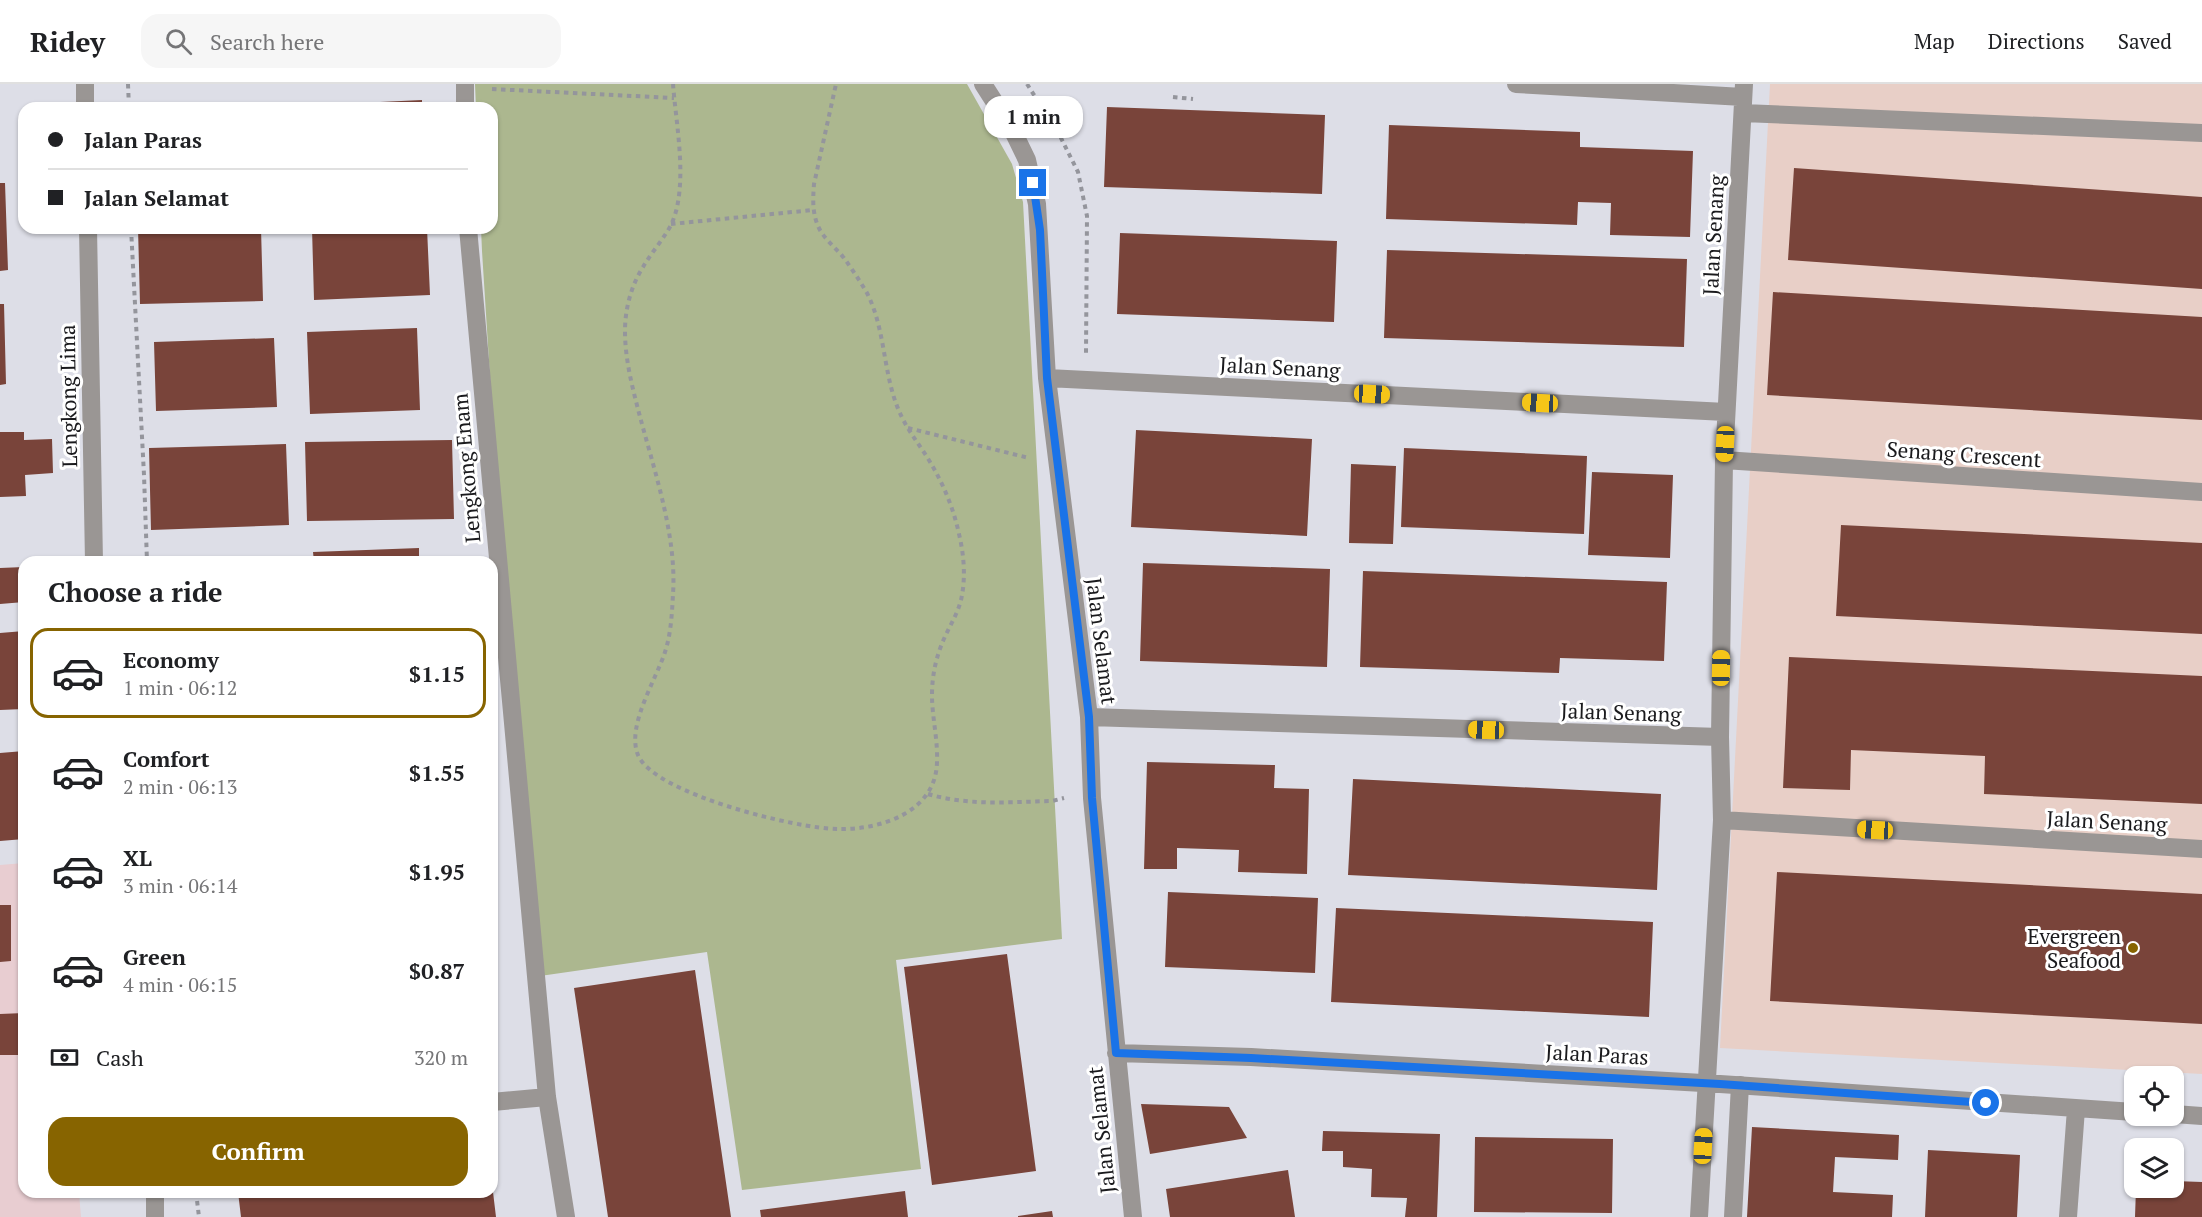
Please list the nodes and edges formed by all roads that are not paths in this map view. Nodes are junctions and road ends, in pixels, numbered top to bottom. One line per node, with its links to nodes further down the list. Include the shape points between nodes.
1 (85, 84): 6 (street)
2 (465, 84): 7 (street)
3 (983, 84): 11 (street, Jalan Selamat, via 1013,131 1033,183 1040,230)
4 (1515, 84): 5 (street)
5 (1743, 98): 8 (street); 12 (street, Jalan Senang)
6 (86, 102)
7 (465, 102)
8 (2202, 133)
9 (88, 234): 15 (street, Lengkong Lima)
10 (469, 234): 16 (street, Lengkong Enam)
11 (1047, 378): 12 (street, Jalan Senang); 18 (street, Jalan Selamat)
12 (1726, 412): 13 (street, Jalan Senang)
13 (1724, 460): 14 (street, Senang Crescent); 19 (street, Jalan Senang)
14 (2202, 492)
15 (94, 556)
16 (498, 556)
17 (498, 558): 25 (street, Lengkong Enam)
18 (1089, 717): 19 (street, Jalan Senang); 22 (street, Jalan Selamat, via 1092,798)
19 (1720, 737): 20 (street, Jalan Senang)
20 (1722, 820): 21 (street, Jalan Senang); 23 (street, Jalan Senang)
21 (2202, 849)
22 (1116, 1053): 23 (street, Jalan Paras); 34 (street, Jalan Selamat)
23 (1707, 1083): 24 (street, Jalan Paras); 35 (street, Jalan Senang)
24 (1740, 1085): 27 (street, Jalan Paras); 36 (street)
25 (547, 1097): 26 (street); 33 (street, Lengkong Enam)
26 (498, 1101)
27 (2076, 1109): 28 (street, Jalan Paras); 37 (street)
28 (2124, 1111)
29 (2184, 1115): 30 (street)
30 (2202, 1116)
31 (154, 1198): 32 (street)
32 (155, 1217)
33 (566, 1217)
34 (1133, 1217)
35 (1699, 1217)
36 (1733, 1217)
37 (2067, 1217)

